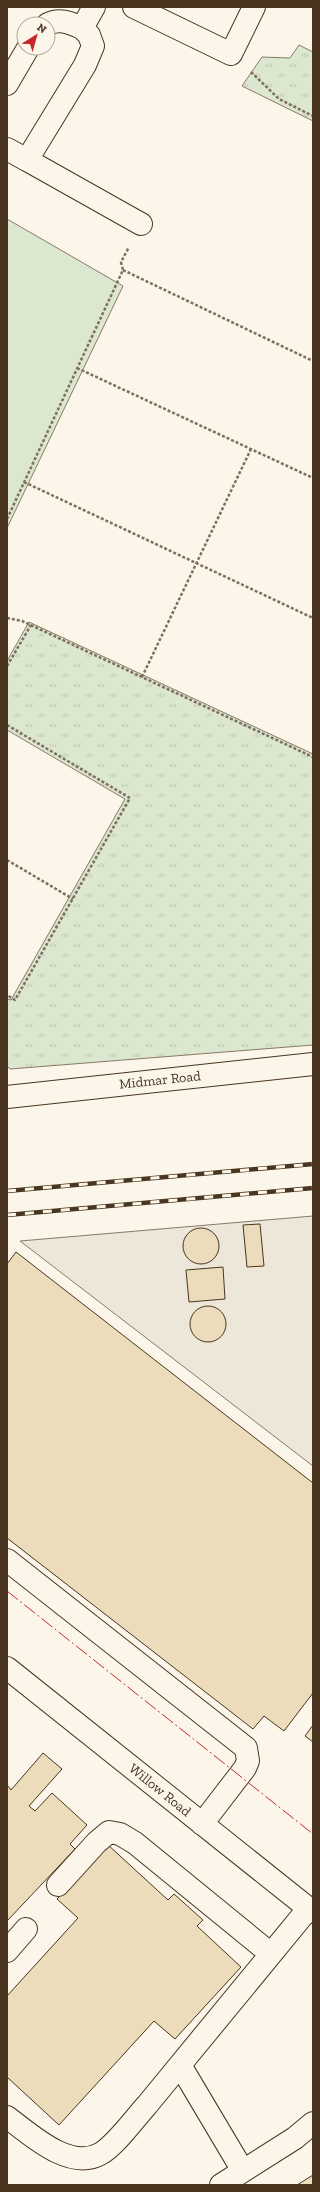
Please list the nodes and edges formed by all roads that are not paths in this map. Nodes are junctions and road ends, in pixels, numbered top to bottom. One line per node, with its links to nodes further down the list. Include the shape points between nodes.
1 (94, 7): 5 (street)
2 (134, 7): 3 (street, via 231,54)
3 (254, 7)
4 (56, 20): 5 (street)
5 (82, 28): 9 (street, via 92,40 91,54)
6 (23, 56): 7 (street)
7 (7, 84)
8 (7, 149): 9 (street)
9 (27, 160): 10 (street)
10 (141, 224)
11 (313, 1064): 12 (street, Midmar Road)
12 (7, 1097)
13 (7, 1560): 15 (street, via 246,1748 248,1761 245,1768)
14 (7, 1668): 15 (street, Willow Road)
15 (202, 1824): 17 (street, Willow Road)
16 (58, 1885): 20 (street, via 109,1832 120,1834 135,1843)
17 (311, 1910): 20 (street)
18 (26, 1929): 19 (street)
19 (7, 1951)
20 (271, 1954): 21 (street)
21 (180, 2065): 22 (street, via 123,2132 100,2154 86,2159 68,2156 47,2147); 24 (street)
22 (7, 2117)
23 (313, 2123): 24 (street, via 295,2138)
24 (243, 2171): 25 (street)
25 (221, 2185)

